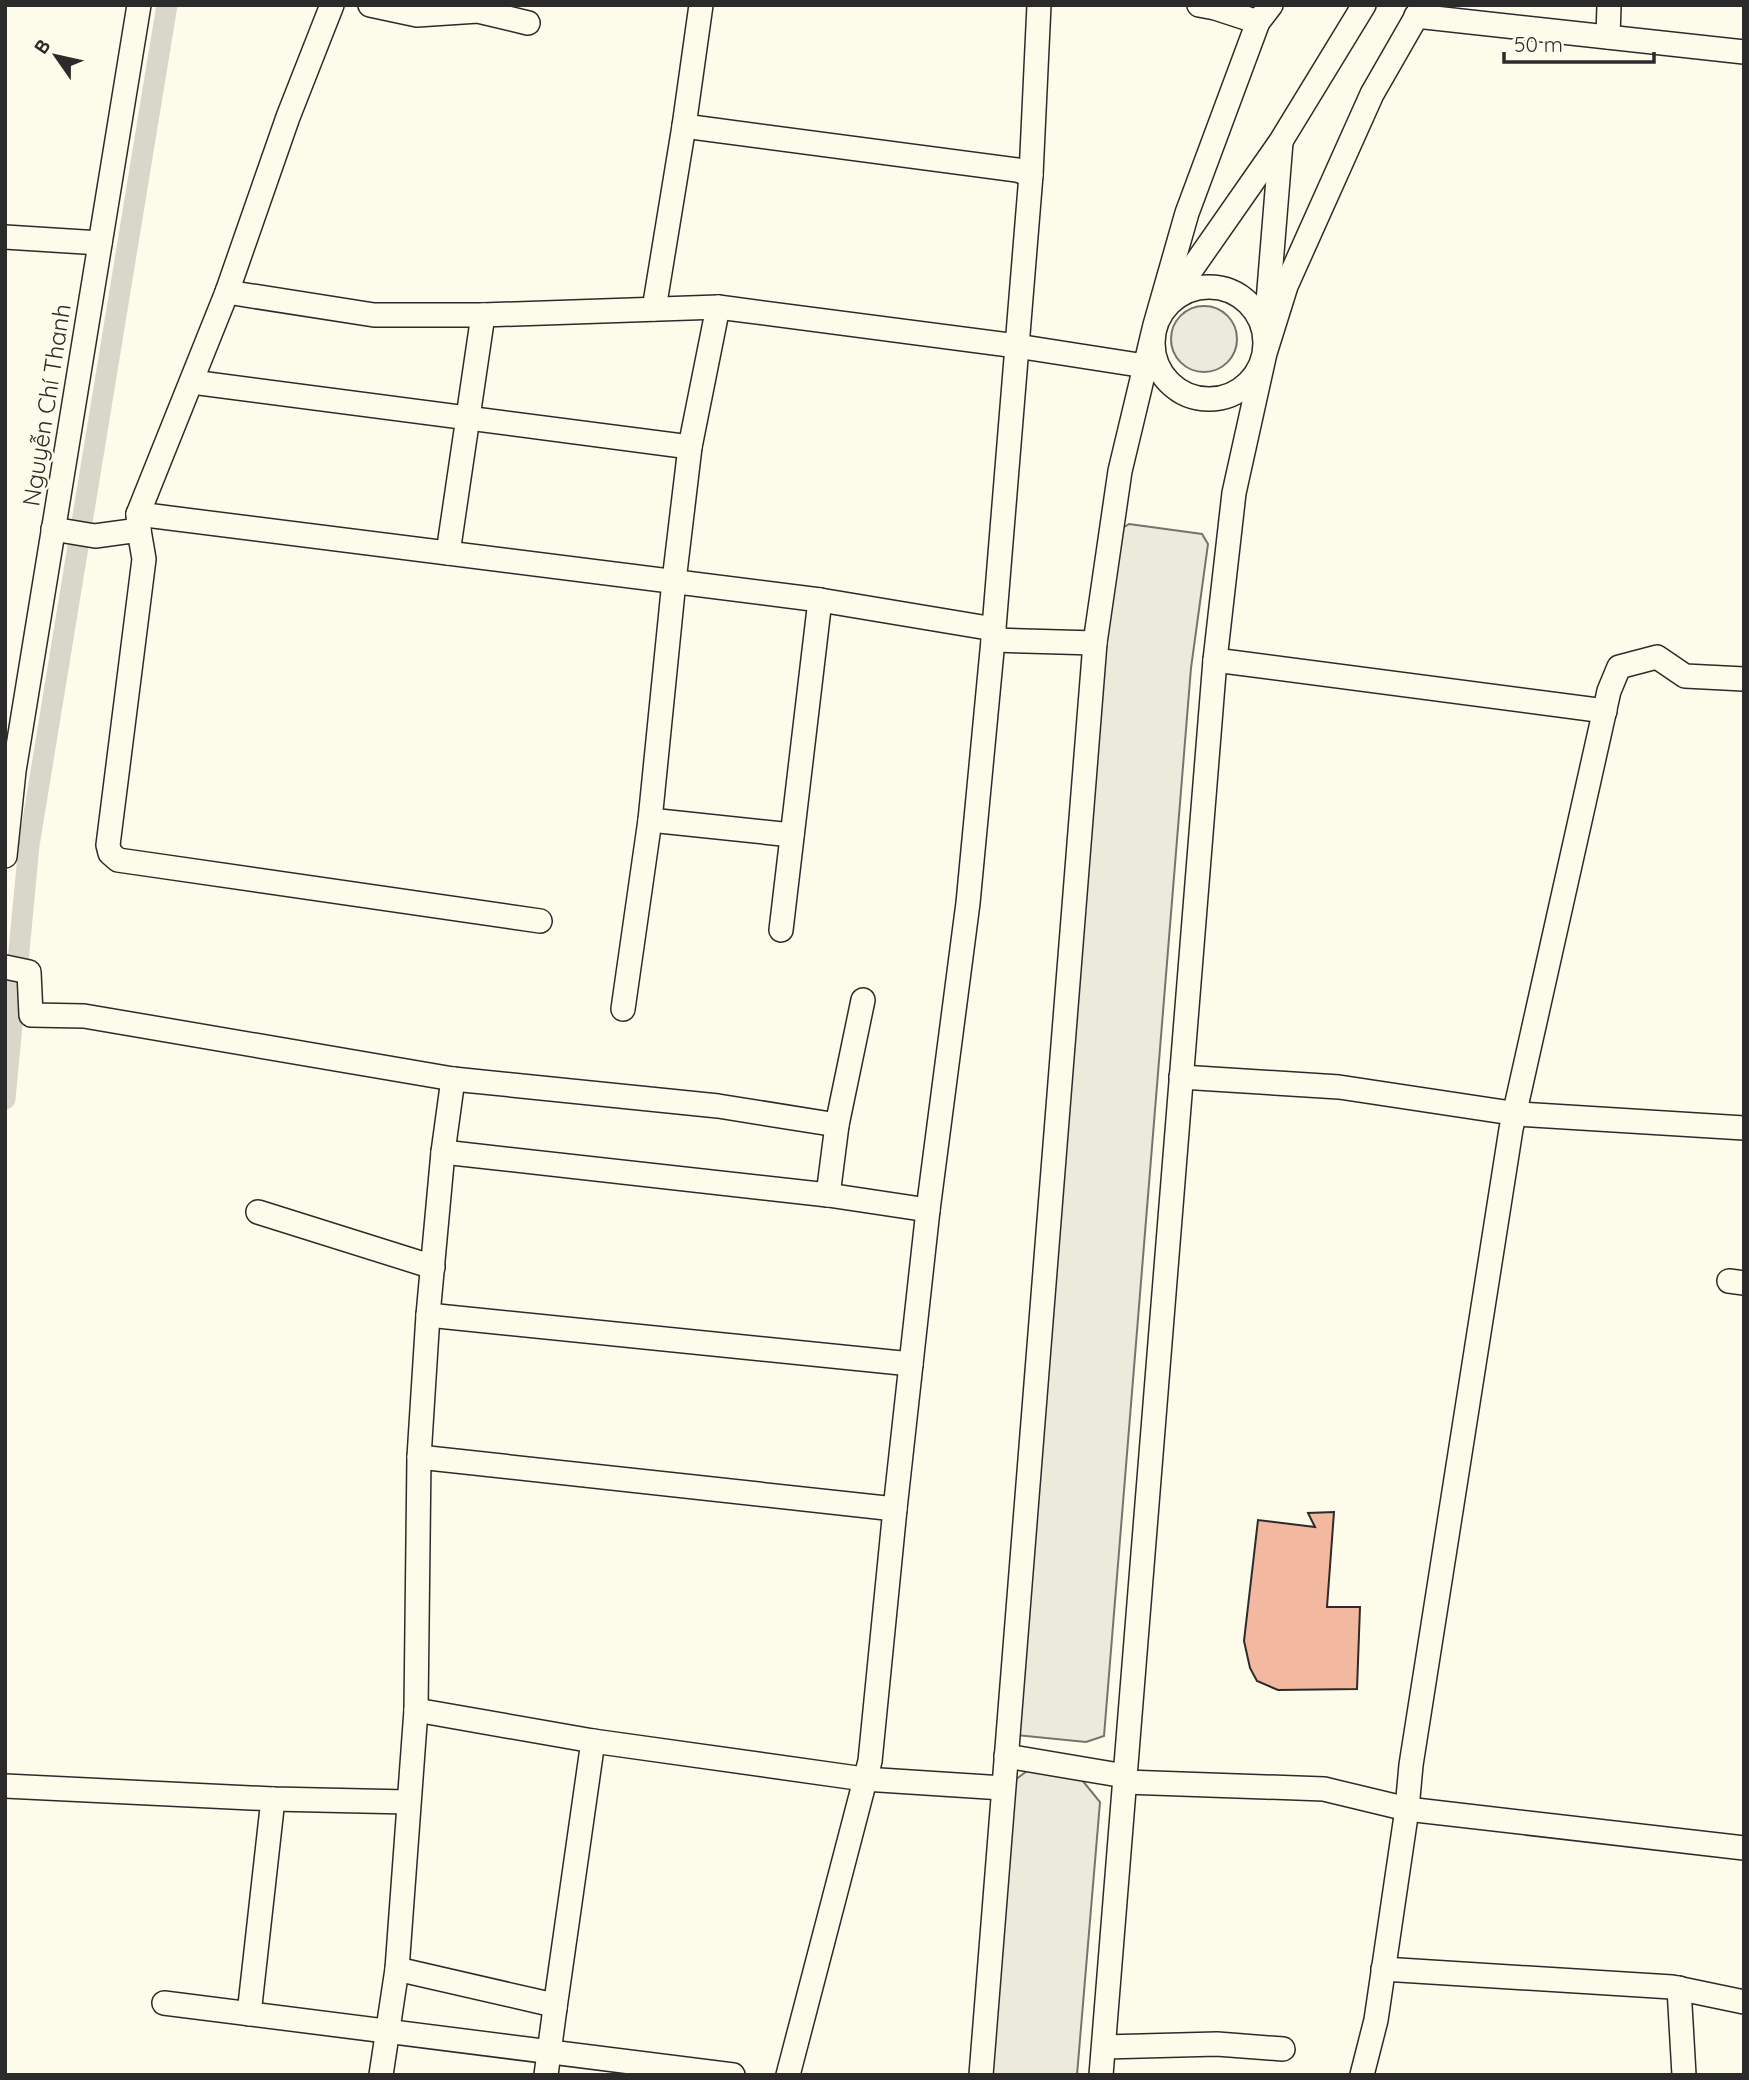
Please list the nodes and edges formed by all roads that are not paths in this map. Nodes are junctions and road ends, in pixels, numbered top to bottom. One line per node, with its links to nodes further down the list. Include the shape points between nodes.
1 (139, 5): 18 (street, Nguyễn Chí Thanh)
2 (332, 5): 19 (street)
3 (370, 5): 11 (street, via 417,15 478,11)
4 (701, 5): 14 (street)
5 (1039, 5): 16 (street)
6 (1199, 5): 10 (street)
7 (1364, 5): 15 (street)
8 (1609, 5): 12 (street)
9 (1419, 11): 12 (street); 24 (street, via 1372,94 1328,189)
10 (1264, 13): 23 (street, via 1187,213)
11 (528, 23)
12 (1608, 37): 13 (street)
13 (1744, 52)
14 (684, 126): 16 (street); 21 (street)
15 (1281, 141): 23 (street); 24 (street)
16 (1031, 175): 25 (street)
17 (5, 237): 18 (street)
18 (100, 243): 31 (street, Nguyễn Chí Thanh)
19 (227, 292): 22 (street, via 373,315); 27 (street)
20 (718, 307): 21 (street); 25 (street); 29 (street)
21 (654, 309): 22 (street)
22 (483, 315): 28 (street)
23 (1160, 316): 24 (street, via 1178,295 1195,288 1233,290 1260,316); 24 (street, via 1152,343 1156,361 1164,378 1195,398 1231,395 1247,385 1258,370); 26 (street)
24 (1265, 344): 37 (street, via 1234,493)
25 (1017, 345): 26 (street); 35 (street)
26 (1145, 366): 36 (street, via 1120,471)
27 (192, 382): 28 (street); 30 (street)
28 (468, 419): 29 (street); 32 (street)
29 (690, 447): 33 (street)
30 (139, 522): 31 (street, via 95,536); 32 (street); 44 (street, via 144,559 108,845 113,856)
31 (53, 529): 40 (street, Nguyễn Chí Thanh)
32 (448, 553): 33 (street)
33 (674, 581): 34 (street); 41 (street)
34 (820, 600): 35 (street); 42 (street)
35 (994, 635): 36 (street); 56 (street, via 968,903)
36 (1095, 643): 65 (street)
37 (1215, 660): 39 (street); 49 (street)
38 (1744, 679): 39 (street, via 1685,676 1657,657 1619,667)
39 (1605, 710): 51 (street)
40 (10, 771): 43 (street, Nguyễn Chí Thanh)
41 (650, 820): 42 (street); 48 (street)
42 (792, 835): 45 (street)
43 (5, 856)
44 (540, 921)
45 (781, 930)
46 (11, 969): 50 (street, via 29,972 31,1015 84,1016)
47 (863, 1000): 52 (street)
48 (623, 1009)
49 (1181, 1077): 51 (street, via 1339,1087); 67 (street)
50 (453, 1079): 52 (street, via 719,1106); 54 (street)
51 (1514, 1114): 53 (street); 72 (street, via 1411,1765)
52 (837, 1125): 55 (street)
53 (1744, 1128)
54 (443, 1152): 55 (street); 58 (street)
55 (828, 1195): 56 (street)
56 (928, 1210): 60 (street)
57 (258, 1212): 58 (street)
58 (433, 1266): 59 (street)
59 (428, 1315): 60 (street); 61 (street)
60 (911, 1364): 62 (street)
61 (418, 1457): 62 (street); 63 (street)
62 (895, 1509): 66 (street, via 870,1761)
63 (416, 1710): 64 (street); 71 (street)
64 (593, 1741): 66 (street); 79 (street)
65 (1006, 1756): 67 (street); 69 (street)
66 (864, 1779): 69 (street); 88 (street)
67 (1125, 1779): 72 (street, via 1324,1789); 82 (street)
68 (5, 1786): 70 (street)
69 (1003, 1788): 89 (street)
70 (274, 1799): 71 (street); 80 (street)
71 (408, 1802): 74 (street)
72 (1408, 1809): 73 (street); 75 (street)
73 (1744, 1848)
74 (397, 1969): 79 (street); 81 (street)
75 (1383, 1969): 76 (street); 91 (street)
76 (1679, 1988): 77 (street); 92 (street)
77 (1744, 2002)
78 (164, 2003): 80 (street)
79 (555, 2008): 84 (street)
80 (250, 2014): 81 (street)
81 (386, 2032): 84 (street); 85 (street)
82 (1104, 2047): 83 (street, via 1217,2044); 90 (street)
83 (1283, 2049)
84 (550, 2052): 86 (street); 87 (street)
85 (381, 2075)
86 (546, 2075)
87 (733, 2075)
88 (788, 2075)
89 (981, 2075)
90 (1101, 2075)
91 (1362, 2075)
92 (1684, 2075)

